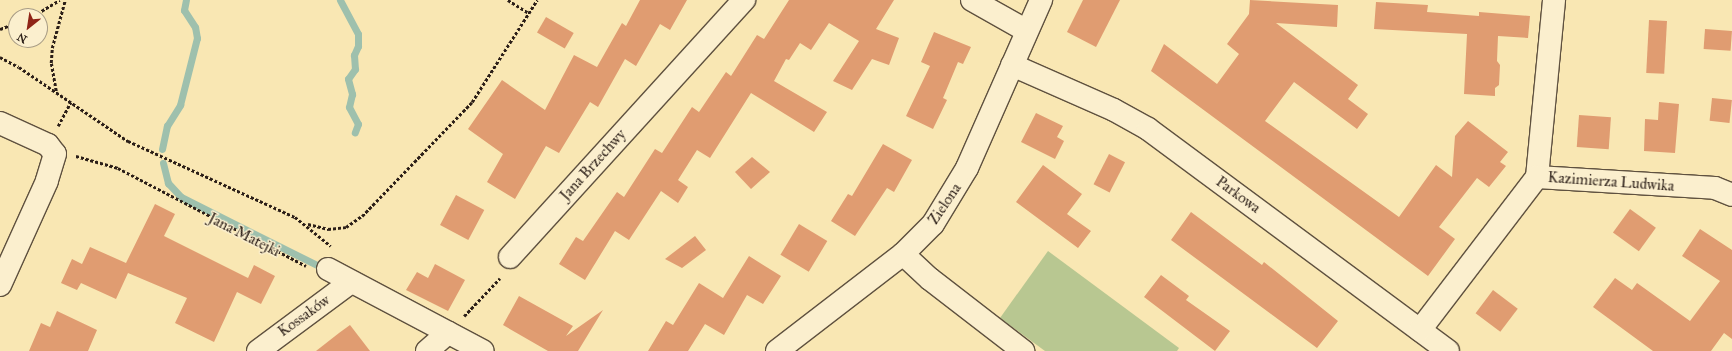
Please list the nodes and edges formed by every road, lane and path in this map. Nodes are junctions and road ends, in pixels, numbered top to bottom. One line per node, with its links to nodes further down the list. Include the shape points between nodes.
1 (60, 0): 9 (path)
2 (65, 0): 14 (path, via 52,48 51,63)
3 (508, 0): 10 (path)
4 (537, 0): 10 (path)
5 (744, 0): 22 (street, Jana Brzechwy)
6 (972, 0): 11 (street)
7 (1041, 0): 11 (street, Zielona)
8 (1554, 0): 17 (street)
9 (46, 8)
10 (529, 13): 19 (path, via 472,102 362,216 346,227 328,229)
11 (1027, 31): 13 (street, Zielona)
12 (0, 57): 14 (path)
13 (1012, 65): 21 (street, Zielona, via 960,184 933,224); 26 (street, Parkowa, via 1114,110 1148,129)
14 (56, 91): 19 (path, via 138,147)
15 (0, 123): 16 (street, via 48,145)
16 (54, 154): 23 (path, Jana Matejki, via 86,158 118,168 324,276); 25 (street, via 47,181)
17 (1537, 177): 18 (street, Kazimierza Ludwika, via 1715,188); 26 (street, Kazimierza Ludwika)
18 (1732, 195)
19 (306, 224): 20 (path)
20 (334, 249)
21 (903, 254): 31 (street, Zielona); 32 (street, via 930,279)
22 (510, 257): 27 (path, via 501,276)
23 (328, 269): 24 (street)
24 (351, 282): 27 (street); 28 (street, Kossaków)
25 (0, 285)
26 (1420, 330): 33 (street, Parkowa)
27 (448, 333): 29 (street); 30 (street)
28 (258, 351)
29 (427, 351)
30 (483, 351)
31 (777, 351)
32 (1023, 351)
33 (1448, 351)

